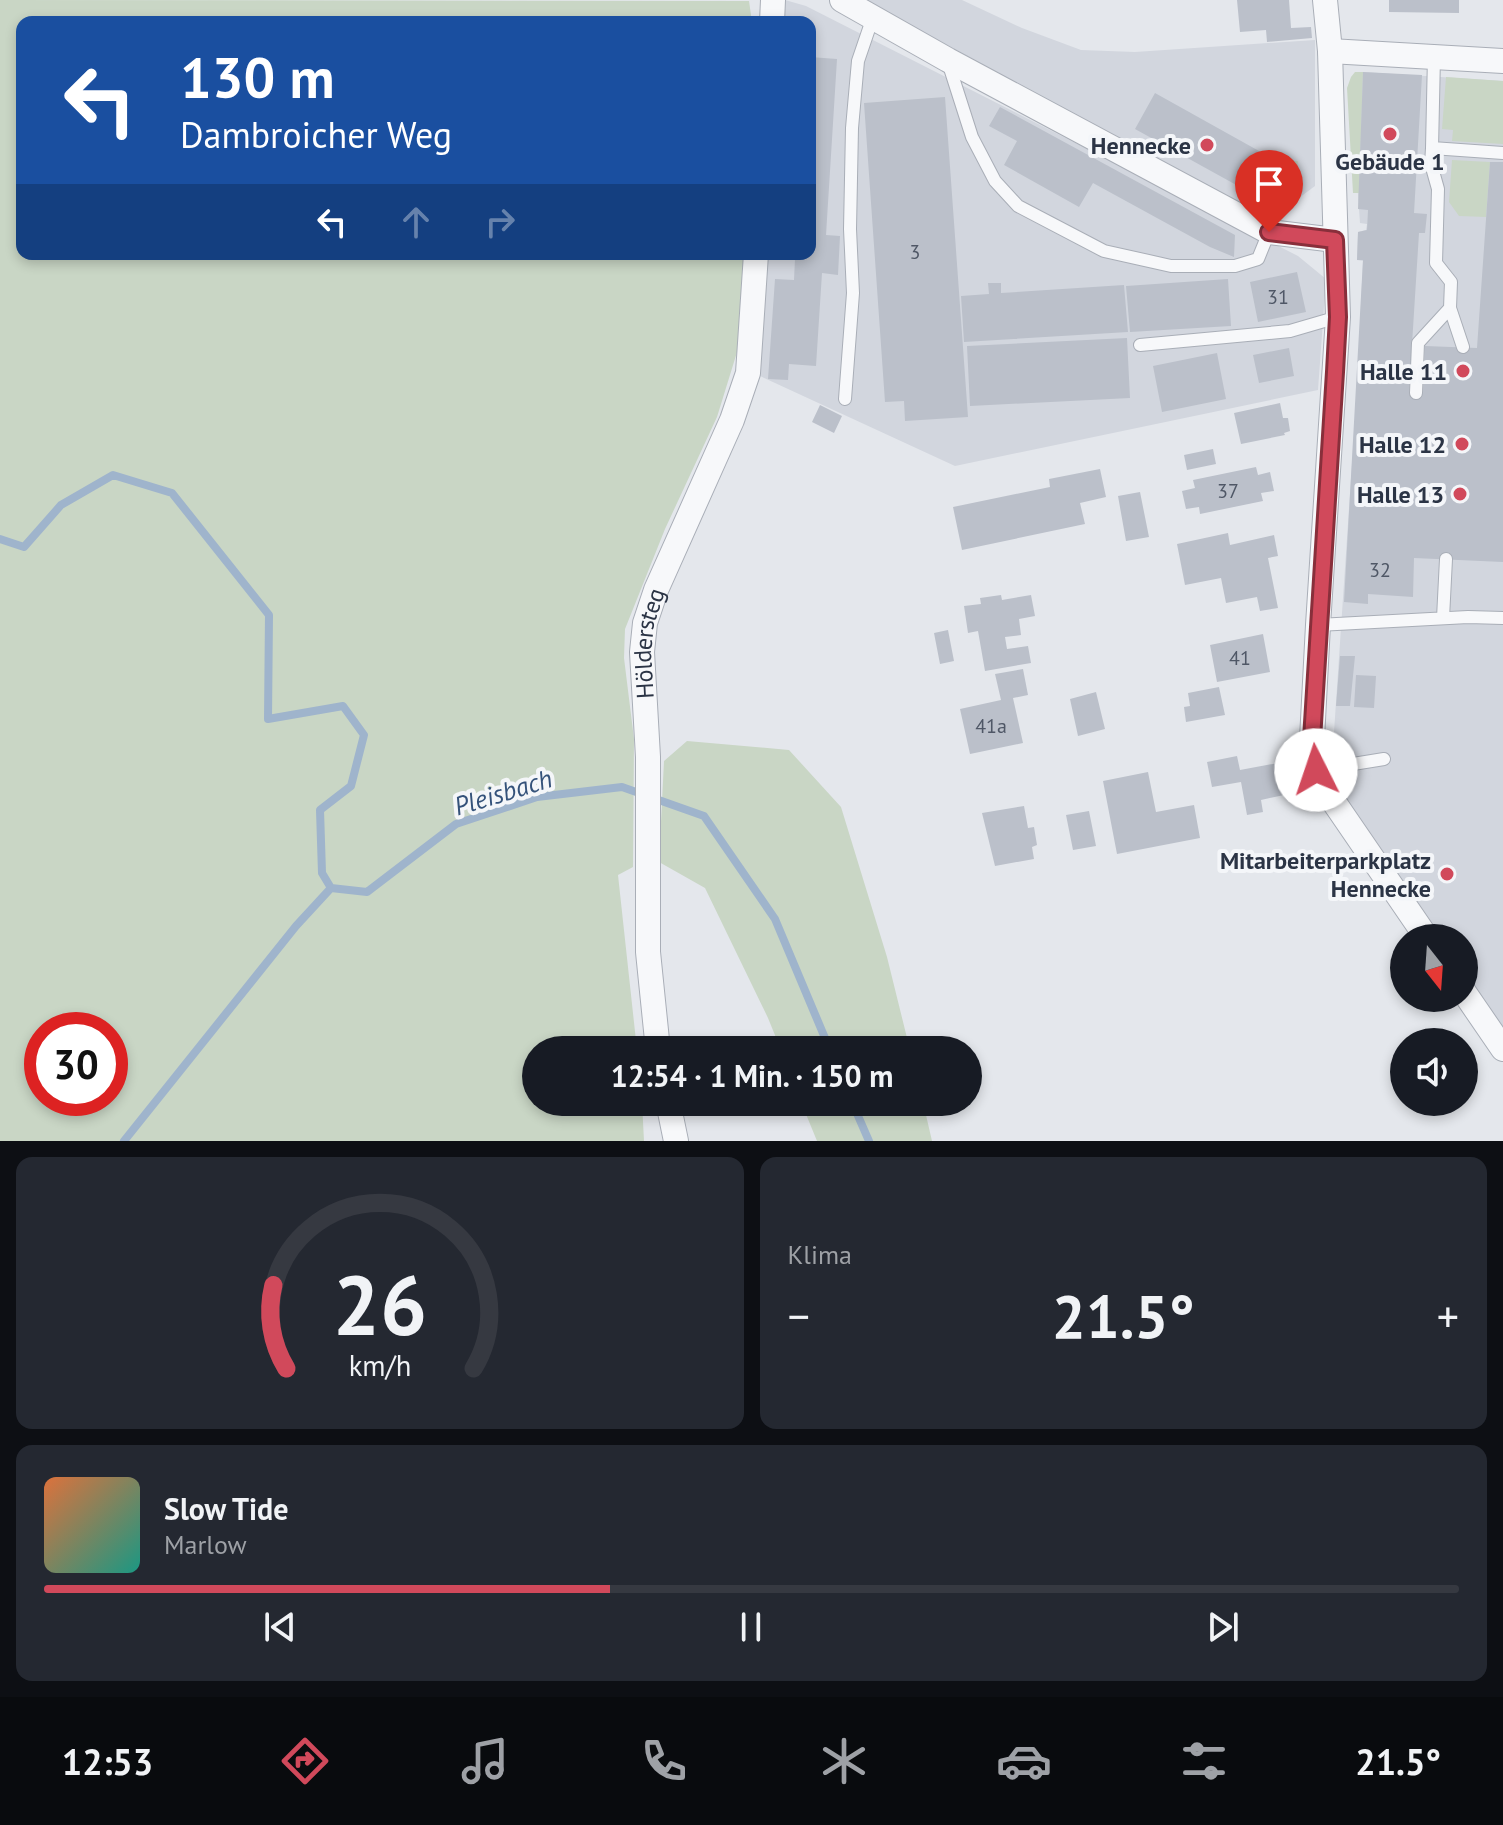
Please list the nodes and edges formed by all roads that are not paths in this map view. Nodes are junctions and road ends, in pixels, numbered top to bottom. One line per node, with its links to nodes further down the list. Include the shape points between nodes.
1 (842, 0): 3 (street)
2 (1325, 0): 4 (street)
3 (873, 17): 6 (street); 18 (lane, via 858,61 852,128 853,293)
4 (1330, 51): 5 (street); 11 (street)
5 (1434, 56): 7 (street); 8 (lane)
6 (948, 60): 10 (street); 10 (lane, via 972,137 995,181 1018,206 1104,251 1171,266 1235,266 1258,259)
7 (1503, 61)
8 (1432, 148): 9 (lane); 13 (lane, via 1438,189 1436,263 1451,282)
9 (1503, 153)
10 (1269, 232): 11 (street)
11 (1335, 240): 14 (street)
12 (756, 260): 27 (street, Höldersteg, via 748,373 645,623 648,952)
13 (1450, 308): 16 (lane); 17 (lane, via 1418,343)
14 (1338, 317): 15 (lane, via 1290,331); 22 (street)
15 (1140, 345)
16 (1463, 347)
17 (1416, 393)
18 (845, 399)
19 (1446, 559): 20 (lane)
20 (1443, 618): 21 (lane); 22 (lane)
21 (1503, 618)
22 (1318, 625): 24 (street, via 1312,739)
23 (1384, 759): 24 (lane)
24 (1316, 770): 25 (street)
25 (1417, 924)
26 (1478, 1012): 28 (street)
27 (657, 1036)
28 (1503, 1049)
29 (671, 1116): 30 (street)
30 (676, 1141)

